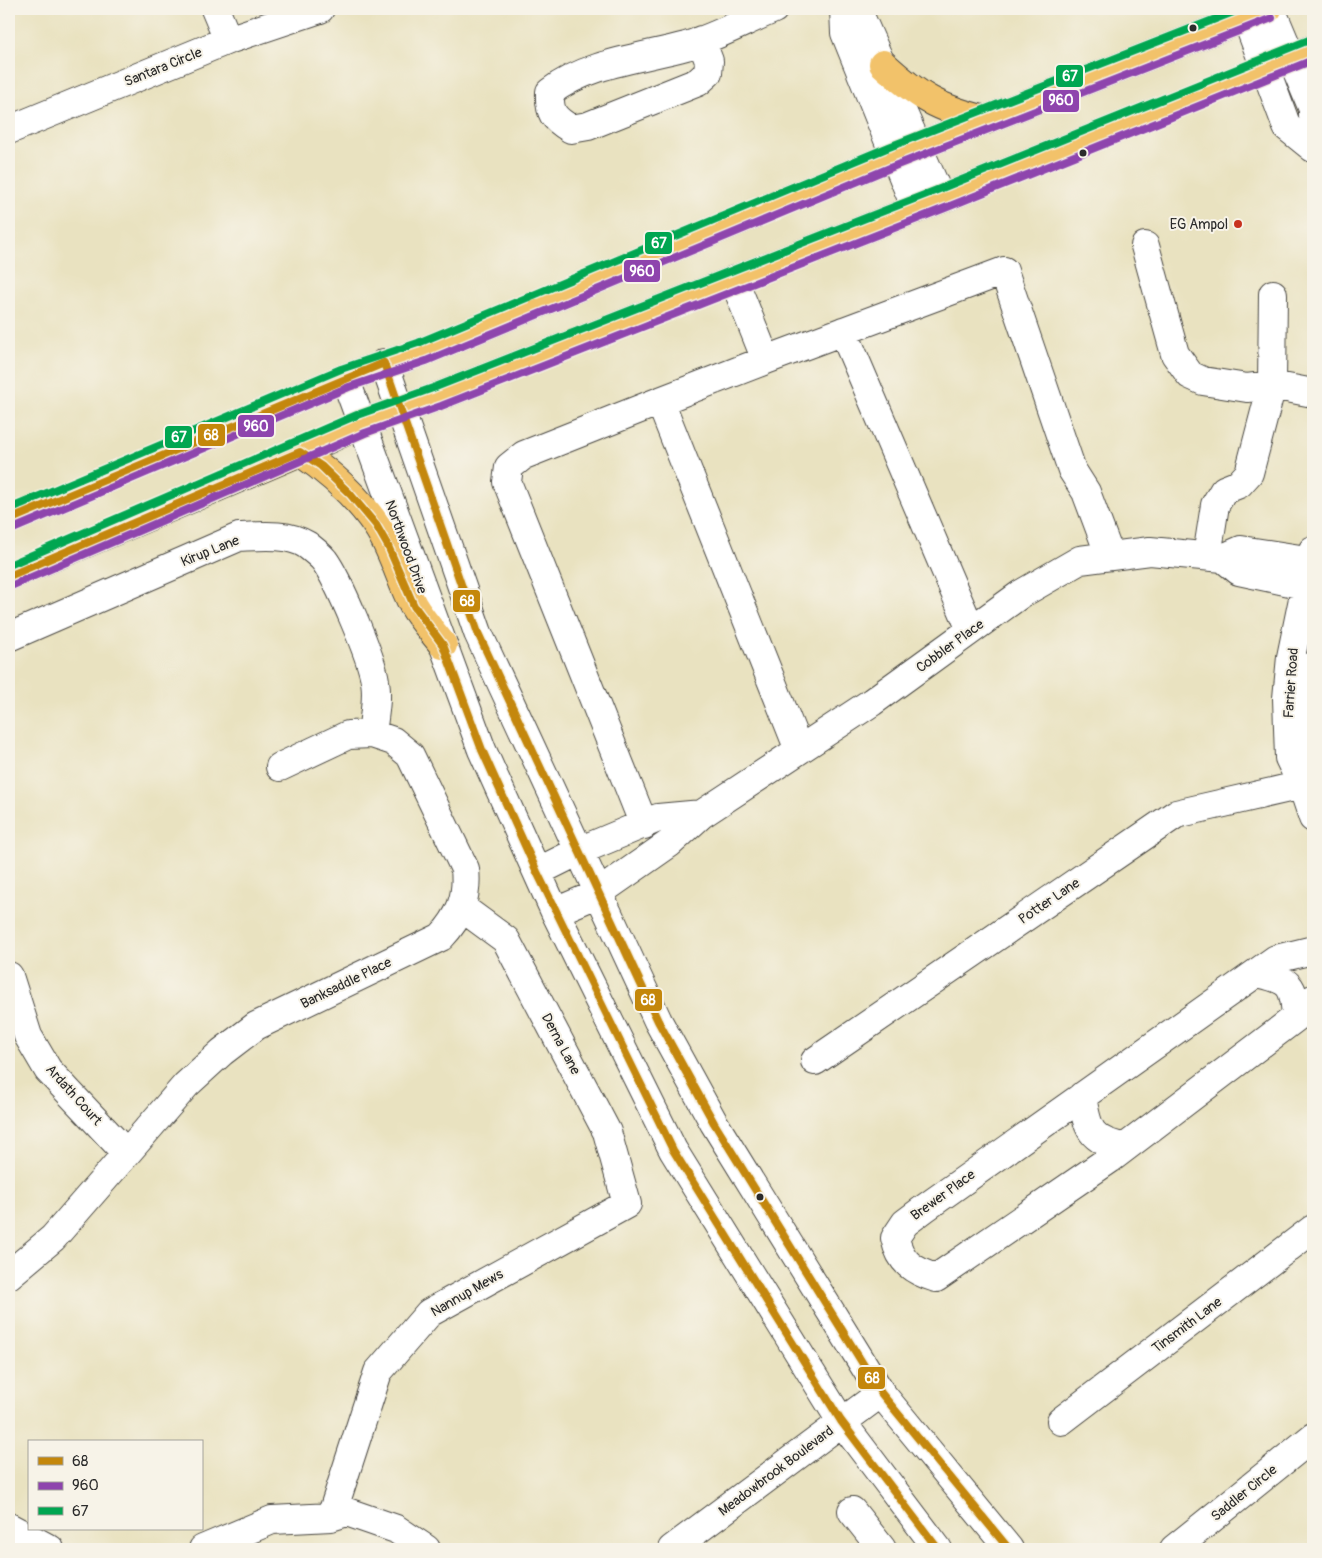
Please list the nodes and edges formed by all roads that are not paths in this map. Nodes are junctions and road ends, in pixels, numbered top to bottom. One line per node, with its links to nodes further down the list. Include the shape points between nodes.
1 (215, 9): 7 (street)
2 (320, 9): 7 (street, Santara Circle)
3 (774, 9): 8 (street)
4 (844, 9): 16 (street, via 845,33)
5 (857, 9): 10 (street)
6 (1262, 12): 9 (street); 12 (main road)
7 (228, 40): 13 (street, Santara Circle)
8 (701, 40): 8 (street, via 709,61 708,74 698,82 588,126 571,129 555,120 549,105 550,92 560,84 597,69)
9 (1290, 58): 11 (street, via 1313,109); 15 (street, via 1287,127); 17 (main road)
10 (883, 64): 12 (main road, via 923,98 955,113); 14 (street)
11 (1313, 116)
12 (986, 120): 14 (main road)
13 (9, 130)
14 (919, 146): 16 (main road); 17 (street)
15 (1313, 148)
16 (893, 156): 18 (street); 24 (main road, via 422,352)
17 (941, 200): 18 (main road)
18 (916, 209): 20 (main road)
19 (1145, 246): 26 (street, via 1175,354 1190,375 1203,381 1247,388)
20 (734, 280): 23 (street); 29 (main road)
21 (1273, 294): 26 (street)
22 (843, 331): 23 (street); 33 (street, via 1004,272 1072,470 1086,492); 37 (street)
23 (766, 360): 28 (street)
24 (384, 363): 25 (main road); 29 (street)
25 (345, 378): 30 (street, Northwood Drive); 32 (main road)
26 (1272, 385): 27 (street); 34 (street, via 1249,473 1239,484 1224,490 1215,505)
27 (1313, 393)
28 (660, 402): 42 (street); 47 (street, via 524,455 509,468 507,482)
29 (400, 410): 30 (main road); 48 (street, via 478,633)
30 (361, 424): 31 (main road); 39 (street, Northwood Drive)
31 (300, 452): 36 (main road); 39 (main road, via 321,466 376,525 414,606)
32 (9, 520)
33 (1110, 556): 34 (street, Cobbler Place, via 1150,551); 37 (street, Cobbler Place, via 1080,560 1021,594)
34 (1215, 557): 35 (street, Cobbler Place, via 1239,571)
35 (1311, 569): 44 (street, Farrier Road, via 1291,657 1287,698 1290,758)
36 (9, 576)
37 (971, 630): 42 (street, Cobbler Place)
38 (9, 637): 41 (street, Kirup Lane, via 239,537 265,535 289,538 306,545 324,560 356,627 375,678 377,695)
39 (443, 645): 49 (street, Northwood Drive, via 482,750)
40 (1313, 666): 44 (street, Farrier Road, via 1308,754)
41 (372, 734): 43 (street, Banksaddle Place, via 348,734); 51 (street, Banksaddle Place, via 393,741 410,755 464,869 466,886)
42 (799, 750): 45 (street, Cobbler Place)
43 (280, 767)
44 (1302, 784): 46 (street, Farrier Road); 57 (street, Potter Lane, via 1176,814)
45 (702, 814): 47 (street, Cobbler Place, via 658,818); 50 (street, Cobbler Place, via 670,843)
46 (1313, 818)
47 (644, 824): 48 (street, Cobbler Place)
48 (579, 850): 49 (street, Cobbler Place); 50 (street)
49 (537, 872): 52 (street, Northwood Drive)
50 (598, 894): 52 (street, Cobbler Place); 64 (street, via 658,1021 714,1123)
51 (461, 907): 60 (street, Banksaddle Place, via 455,922 441,937 256,1026 186,1085); 61 (street, Derna Lane, via 506,940 608,1132)
52 (555, 912): 65 (street, Northwood Drive, via 673,1150)
53 (1313, 950): 54 (street, Brewer Place, via 1276,959)
54 (1257, 973): 56 (street, via 1287,983); 58 (street, Brewer Place)
55 (9, 976): 60 (street, Ardath Court, via 28,1036 48,1070)
56 (1305, 1008): 59 (street, Brewer Place)
57 (815, 1061)
58 (1082, 1096): 59 (street, via 1089,1130 1114,1146); 59 (street, Brewer Place, via 905,1223 895,1238 898,1253 907,1265 936,1278)
59 (1125, 1147)
60 (126, 1153): 63 (street, Banksaddle Place, via 52,1238)
61 (627, 1204): 69 (street, Nannup Mews, via 429,1313 378,1372)
62 (1313, 1229): 66 (street, Tinsmith Lane)
63 (9, 1276)
64 (881, 1393): 65 (street, Meadowbrook Boulevard); 77 (street)
65 (841, 1421): 74 (street, Meadowbrook Boulevard); 76 (street, Northwood Drive)
66 (1061, 1421)
67 (1313, 1437): 78 (street, Saddler Circle)
68 (852, 1511): 75 (street)
69 (331, 1517): 72 (street, via 272,1520); 73 (street, via 347,1512 396,1529)
70 (9, 1527): 71 (street)
71 (50, 1549)
72 (203, 1549)
73 (426, 1549)
74 (672, 1549)
75 (882, 1549)
76 (938, 1549)
77 (1009, 1549)
78 (1174, 1549)

